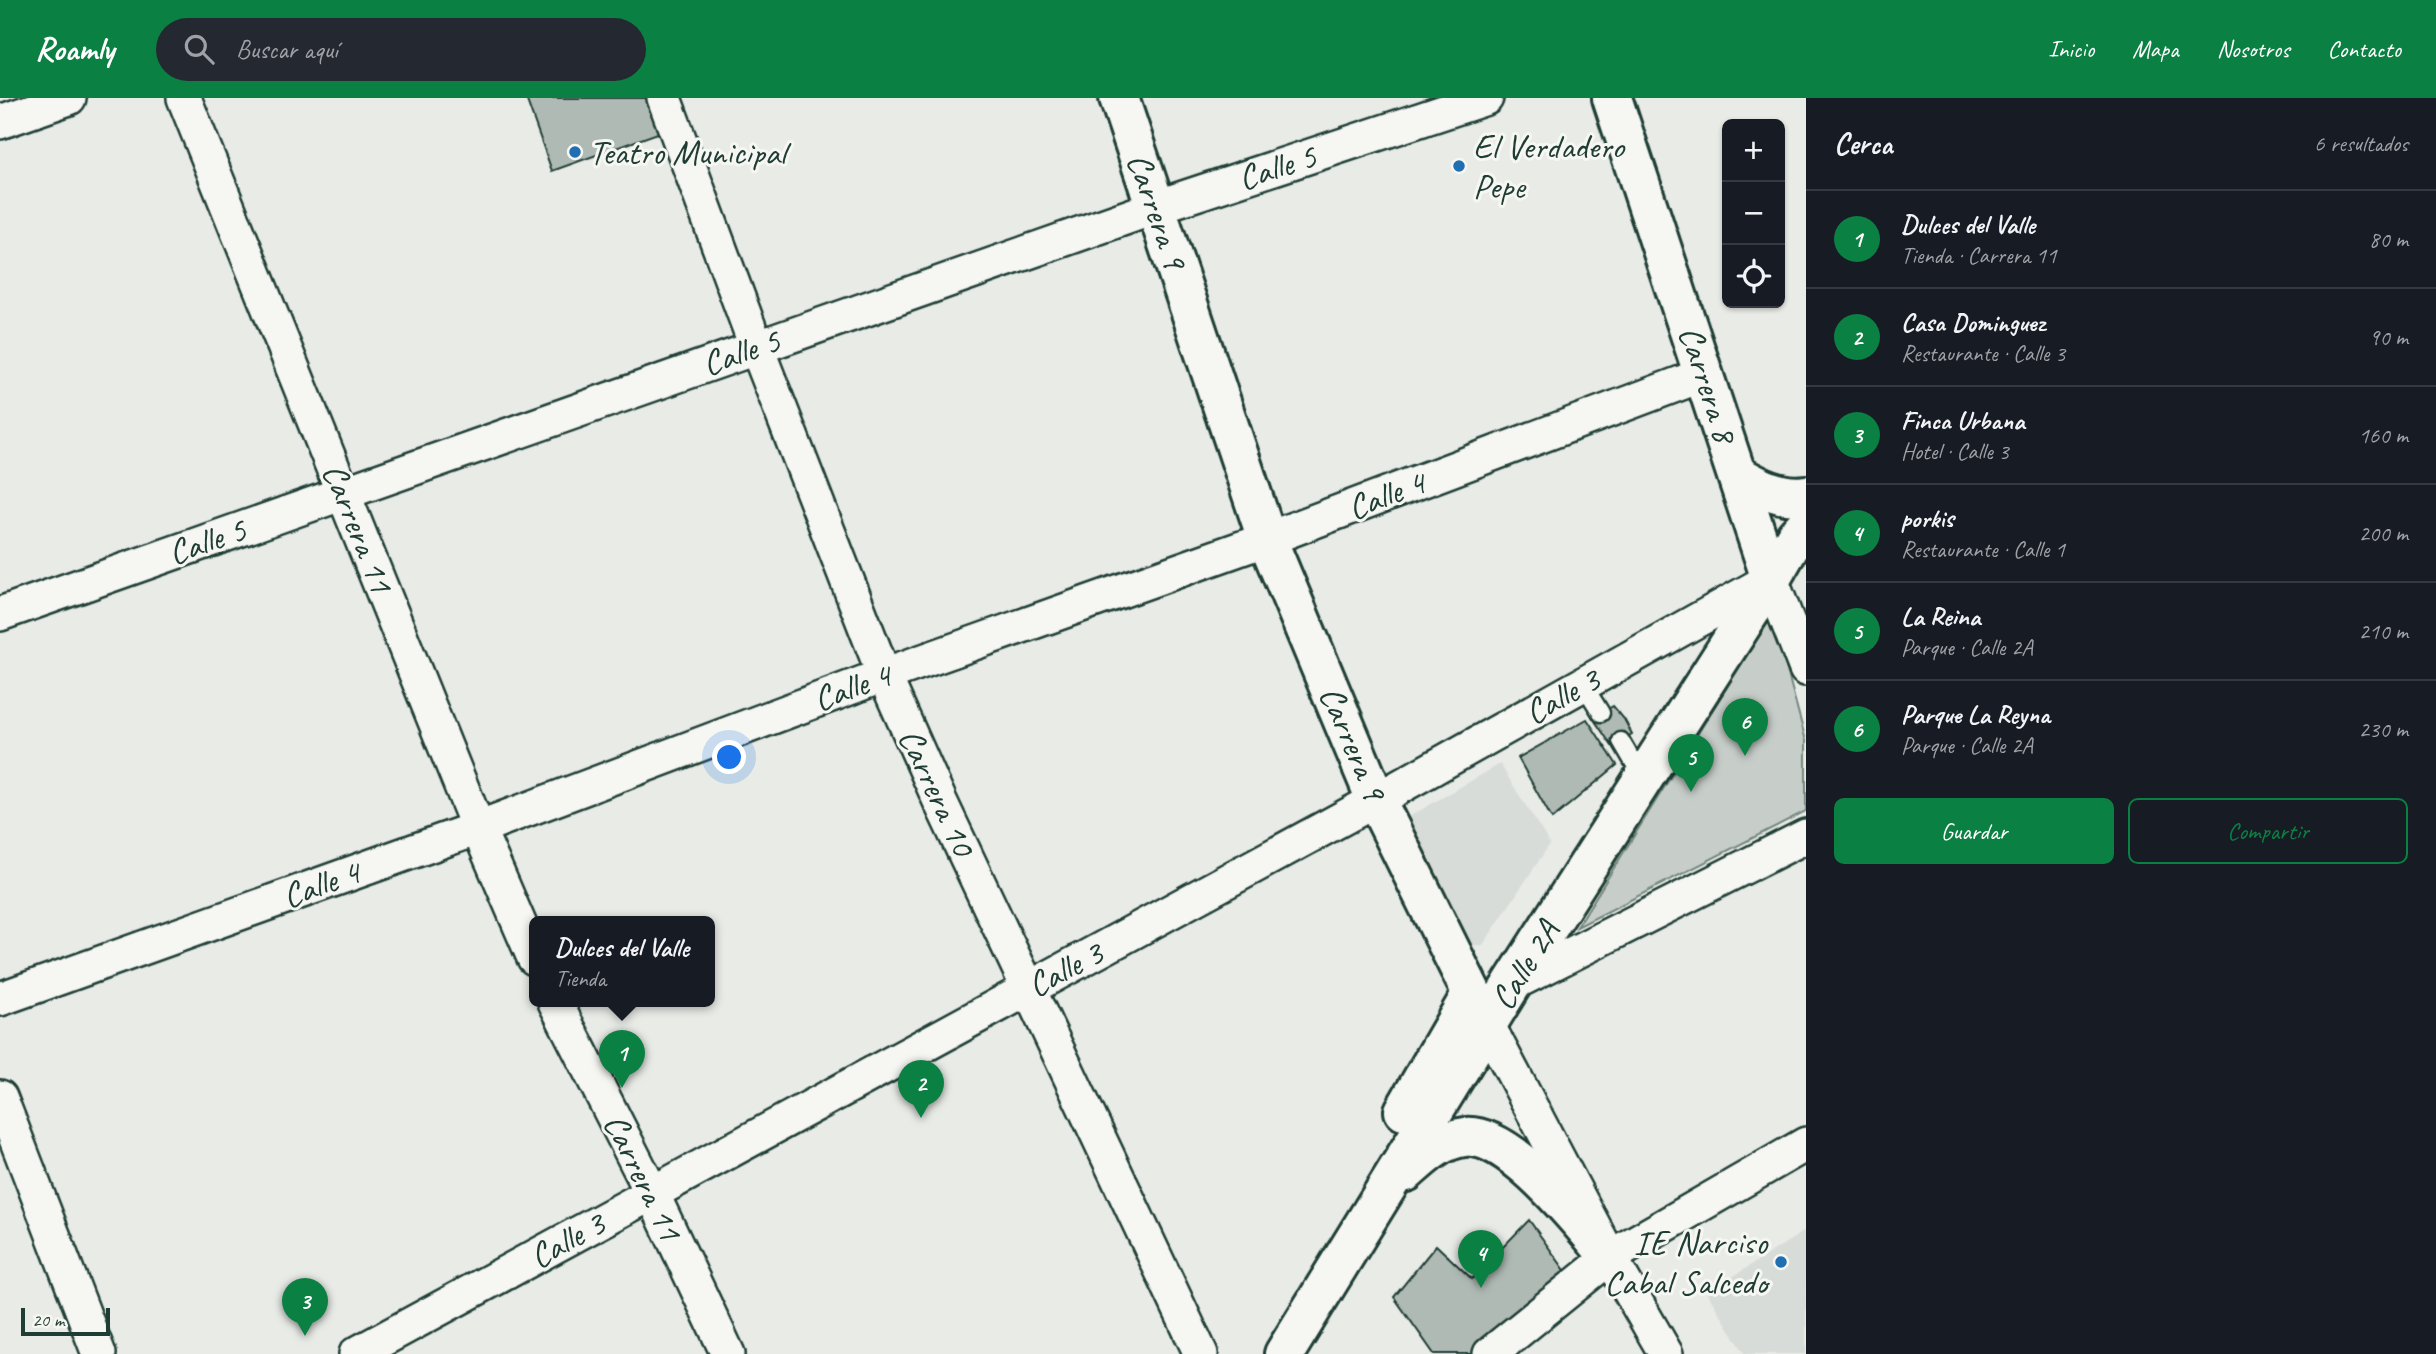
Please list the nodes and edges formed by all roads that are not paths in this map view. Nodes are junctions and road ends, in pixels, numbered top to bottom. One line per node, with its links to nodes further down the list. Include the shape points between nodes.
1 (69, 98): 7 (street)
2 (184, 98): 12 (street, Carrera 11)
3 (664, 98): 9 (street, Carrera 10)
4 (1119, 98): 8 (main road, Carrera 9)
5 (1486, 98): 8 (street, Calle 5)
6 (1612, 98): 10 (main road, Carrera 8)
7 (0, 122)
8 (1156, 207): 9 (street, Calle 5); 15 (main road, Carrera 9)
9 (756, 346): 12 (street, Calle 5); 19 (street, Carrera 10)
10 (1704, 374): 11 (main road, Carrera 8); 15 (street, Calle 4)
11 (1738, 475): 13 (main road, via 1765,490); 16 (main road, Carrera 8)
12 (344, 493): 17 (street, Calle 5); 25 (street, Carrera 11)
13 (1806, 495)
14 (1806, 525): 16 (main road)
15 (1267, 540): 19 (street, Calle 4); 24 (main road, Carrera 9)
16 (1771, 579): 18 (street, Carrera 8); 20 (street, Calle 3); 23 (main road, Calle 2A)
17 (0, 614)
18 (1806, 669)
19 (884, 675): 25 (street, Calle 4); 29 (street, Carrera 10)
20 (1583, 684): 21 (lane); 24 (street, Calle 3)
21 (1601, 713)
22 (1621, 741): 23 (lane)
23 (1643, 779): 28 (main road, Calle 2A)
24 (1376, 800): 29 (street, Calle 3); 32 (main road, Carrera 9)
25 (478, 828): 27 (street, Carrera 11); 30 (street, Calle 4)
26 (1806, 836): 28 (street)
27 (529, 946)
28 (1512, 985): 32 (main road, Calle 2A)
29 (1029, 989): 36 (street, Calle 3); 41 (street, Carrera 10)
30 (0, 999)
31 (558, 1007): 36 (street, Carrera 11)
32 (1479, 1009): 35 (main road, Calle 2A); 37 (street, Carrera 9); 42 (main road, Calle 2A)
33 (0, 1097): 38 (street)
34 (1806, 1143): 37 (street)
35 (1384, 1192): 37 (main road, via 1441,1143 1467,1137 1490,1140 1539,1179); 43 (main road, Calle 2A)
36 (652, 1193): 39 (street, Calle 3); 40 (street, Carrera 11)
37 (1610, 1257): 44 (street); 45 (street, Carrera 9)
38 (99, 1354)
39 (356, 1354)
40 (728, 1354)
41 (1201, 1354)
42 (1264, 1354)
43 (1284, 1354)
44 (1490, 1354)
45 (1666, 1354)

